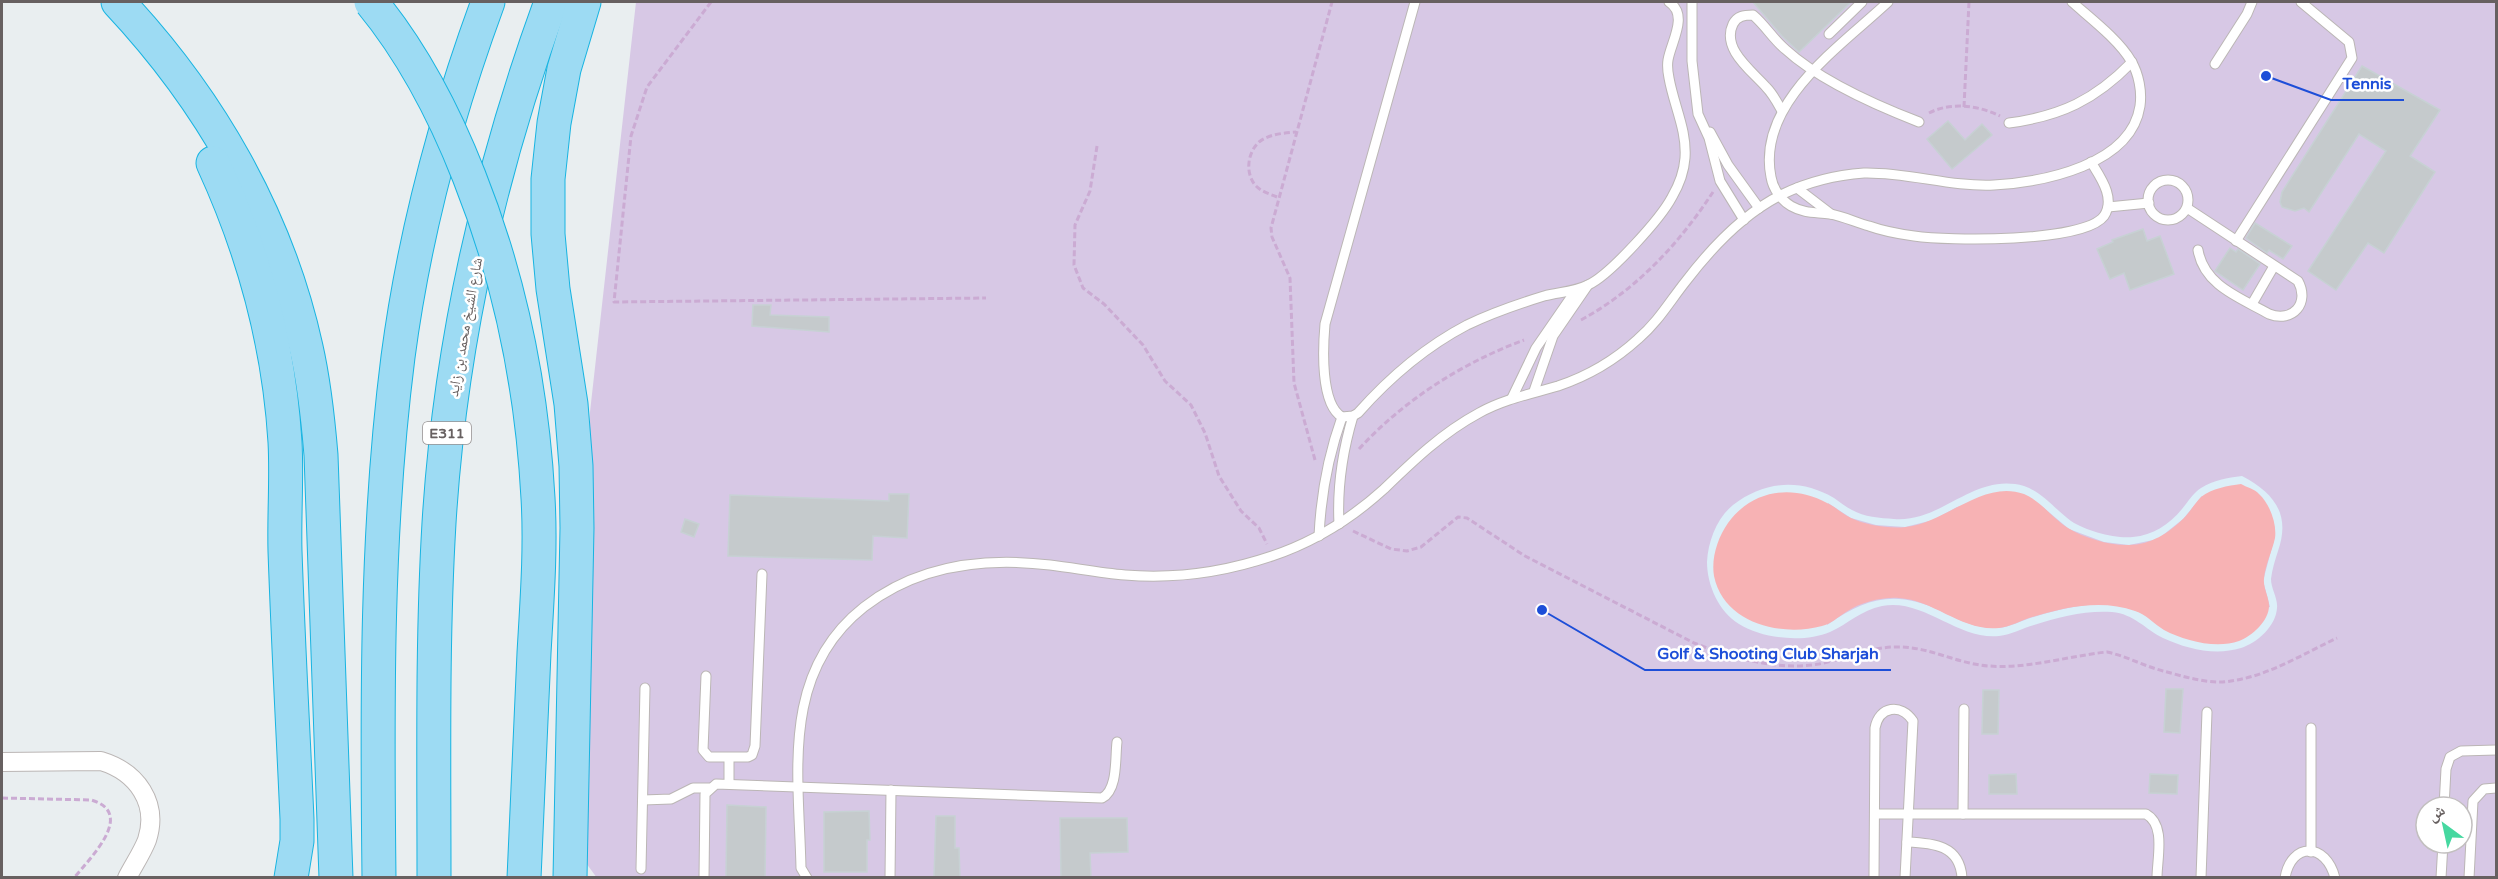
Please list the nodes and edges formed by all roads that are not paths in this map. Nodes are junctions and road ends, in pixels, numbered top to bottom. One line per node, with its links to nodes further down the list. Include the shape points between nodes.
1 (371, 2): 74 (highway, bridge, via 435,100 460,152 499,262 526,379 537,479 538,560)
2 (488, 2): 72 (highway, via 449,116 428,195 398,355 379,601)
3 (551, 2): 73 (highway, شارع الشيخ محمد بن زايد / E311, via 510,124 489,202 471,282 446,442 436,604)
4 (584, 2): 75 (highway, via 564,69 548,179 553,289 576,466)
5 (1415, 2): 41 (lane, via 1325,324 1327,390 1333,408)
6 (1670, 2): 34 (lane, via 1679,16 1667,62 1686,141 1680,181 1671,199 1643,233 1610,270)
7 (1862, 2): 14 (lane)
8 (1888, 2): 17 (lane)
9 (2072, 2): 15 (lane)
10 (2252, 2): 16 (lane)
11 (2301, 2): 31 (lane, via 2349,42 2352,58)
12 (1692, 3): 19 (lane, via 1692,61)
13 (124, 8): 70 (highway, via 211,157 254,268 274,345 285,444 285,550 297,819); 71 (highway, via 198,100 253,194 293,295 306,347 321,455)
14 (1829, 34)
15 (2132, 63): 21 (lane, via 2112,82 2064,111); 22 (lane, via 2141,102 2136,122 2126,140)
16 (2215, 64)
17 (1815, 70): 18 (lane); 18 (lane, via 1784,48 1753,15 1737,18 1731,33 1736,53); 20 (lane, via 1859,96)
18 (1782, 111): 24 (lane, via 1770,145 1769,163)
19 (1698, 114): 27 (lane, via 1737,180); 30 (lane, via 1720,181)
20 (1919, 122)
21 (2008, 123)
22 (2091, 162): 23 (lane, via 2048,176 1992,185 1861,173); 26 (lane, via 2108,196)
23 (1797, 188): 24 (lane); 29 (lane)
24 (1779, 196): 27 (lane); 29 (lane, via 1802,212)
25 (2149, 203): 26 (lane); 28 (lane, via 2156,215 2169,220); 28 (lane, via 2152,189 2171,181 2187,194)
26 (2108, 207): 29 (lane, via 2095,223 2000,240 1914,236)
27 (1759, 208): 30 (lane)
28 (2187, 208): 31 (lane)
29 (1831, 214)
30 (1744, 220): 38 (lane, via 1710,252 1642,337 1588,374)
31 (2236, 241): 33 (lane)
32 (2198, 250): 36 (lane, via 2211,279)
33 (2274, 266): 36 (lane); 36 (lane, via 2298,281 2302,288 2301,306 2295,313 2277,317)
34 (1589, 285): 35 (lane); 37 (lane)
35 (1576, 290): 37 (lane); 40 (lane, via 1518,304 1447,337 1405,366)
36 (2252, 304)
37 (1550, 334): 38 (lane); 39 (lane, via 1527,364)
38 (1534, 391): 39 (lane)
39 (1512, 398): 42 (lane, via 1483,411 1430,445 1384,489)
40 (1353, 416): 41 (lane); 42 (lane, via 1340,470)
41 (1342, 417): 43 (lane, via 1323,487)
42 (1338, 524): 43 (lane)
43 (1319, 536): 55 (lane, via 1272,556 1217,570 1161,576 1123,575 1010,561 973,562 900,585 840,628 819,658 806,691 800,726)
44 (762, 574): 52 (lane, via 754,750 748,757)
45 (706, 675): 52 (lane, via 703,750 709,757)
46 (645, 688): 60 (lane)
47 (1964, 708): 63 (lane)
48 (2206, 712): 84 (lane)
49 (2311, 728): 65 (lane)
50 (1117, 742): 58 (lane, via 1112,786 1102,798)
51 (2495, 751): 59 (lane, via 2462,751 2450,757)
52 (729, 758): 54 (lane)
53 (2, 762): 69 (street, via 101,761 129,774 146,798 150,828)
54 (729, 783): 55 (lane); 56 (lane)
55 (799, 786): 58 (lane); 68 (lane)
56 (709, 788): 60 (lane, via 693,788 663,801); 76 (lane, via 704,802)
57 (2496, 788): 88 (lane, via 2484,789 2473,801)
58 (891, 790): 79 (lane)
59 (2445, 795)
60 (643, 800): 67 (lane)
61 (1875, 814): 62 (lane); 62 (lane, via 1875,728 1877,719 1891,708 1908,713 1913,721); 80 (lane)
62 (1909, 814): 63 (lane); 64 (lane)
63 (1963, 814): 83 (lane, via 2146,814 2158,830)
64 (1907, 842): 81 (lane); 82 (lane, via 1940,845 1950,850)
65 (2311, 852): 85 (lane, via 2294,857); 86 (lane, via 2329,860)
66 (2443, 855): 87 (lane)
67 (641, 868)
68 (801, 868): 77 (lane); 78 (lane)
69 (127, 878)
70 (291, 878)
71 (336, 878)
72 (379, 878)
73 (434, 878)
74 (524, 878)
75 (570, 878)
76 (704, 878)
77 (794, 878)
78 (807, 878)
79 (890, 878)
80 (1874, 878)
81 (1905, 878)
82 (1962, 878)
83 (2157, 878)
84 (2201, 878)
85 (2285, 878)
86 (2336, 878)
87 (2442, 878)
88 (2469, 878)

